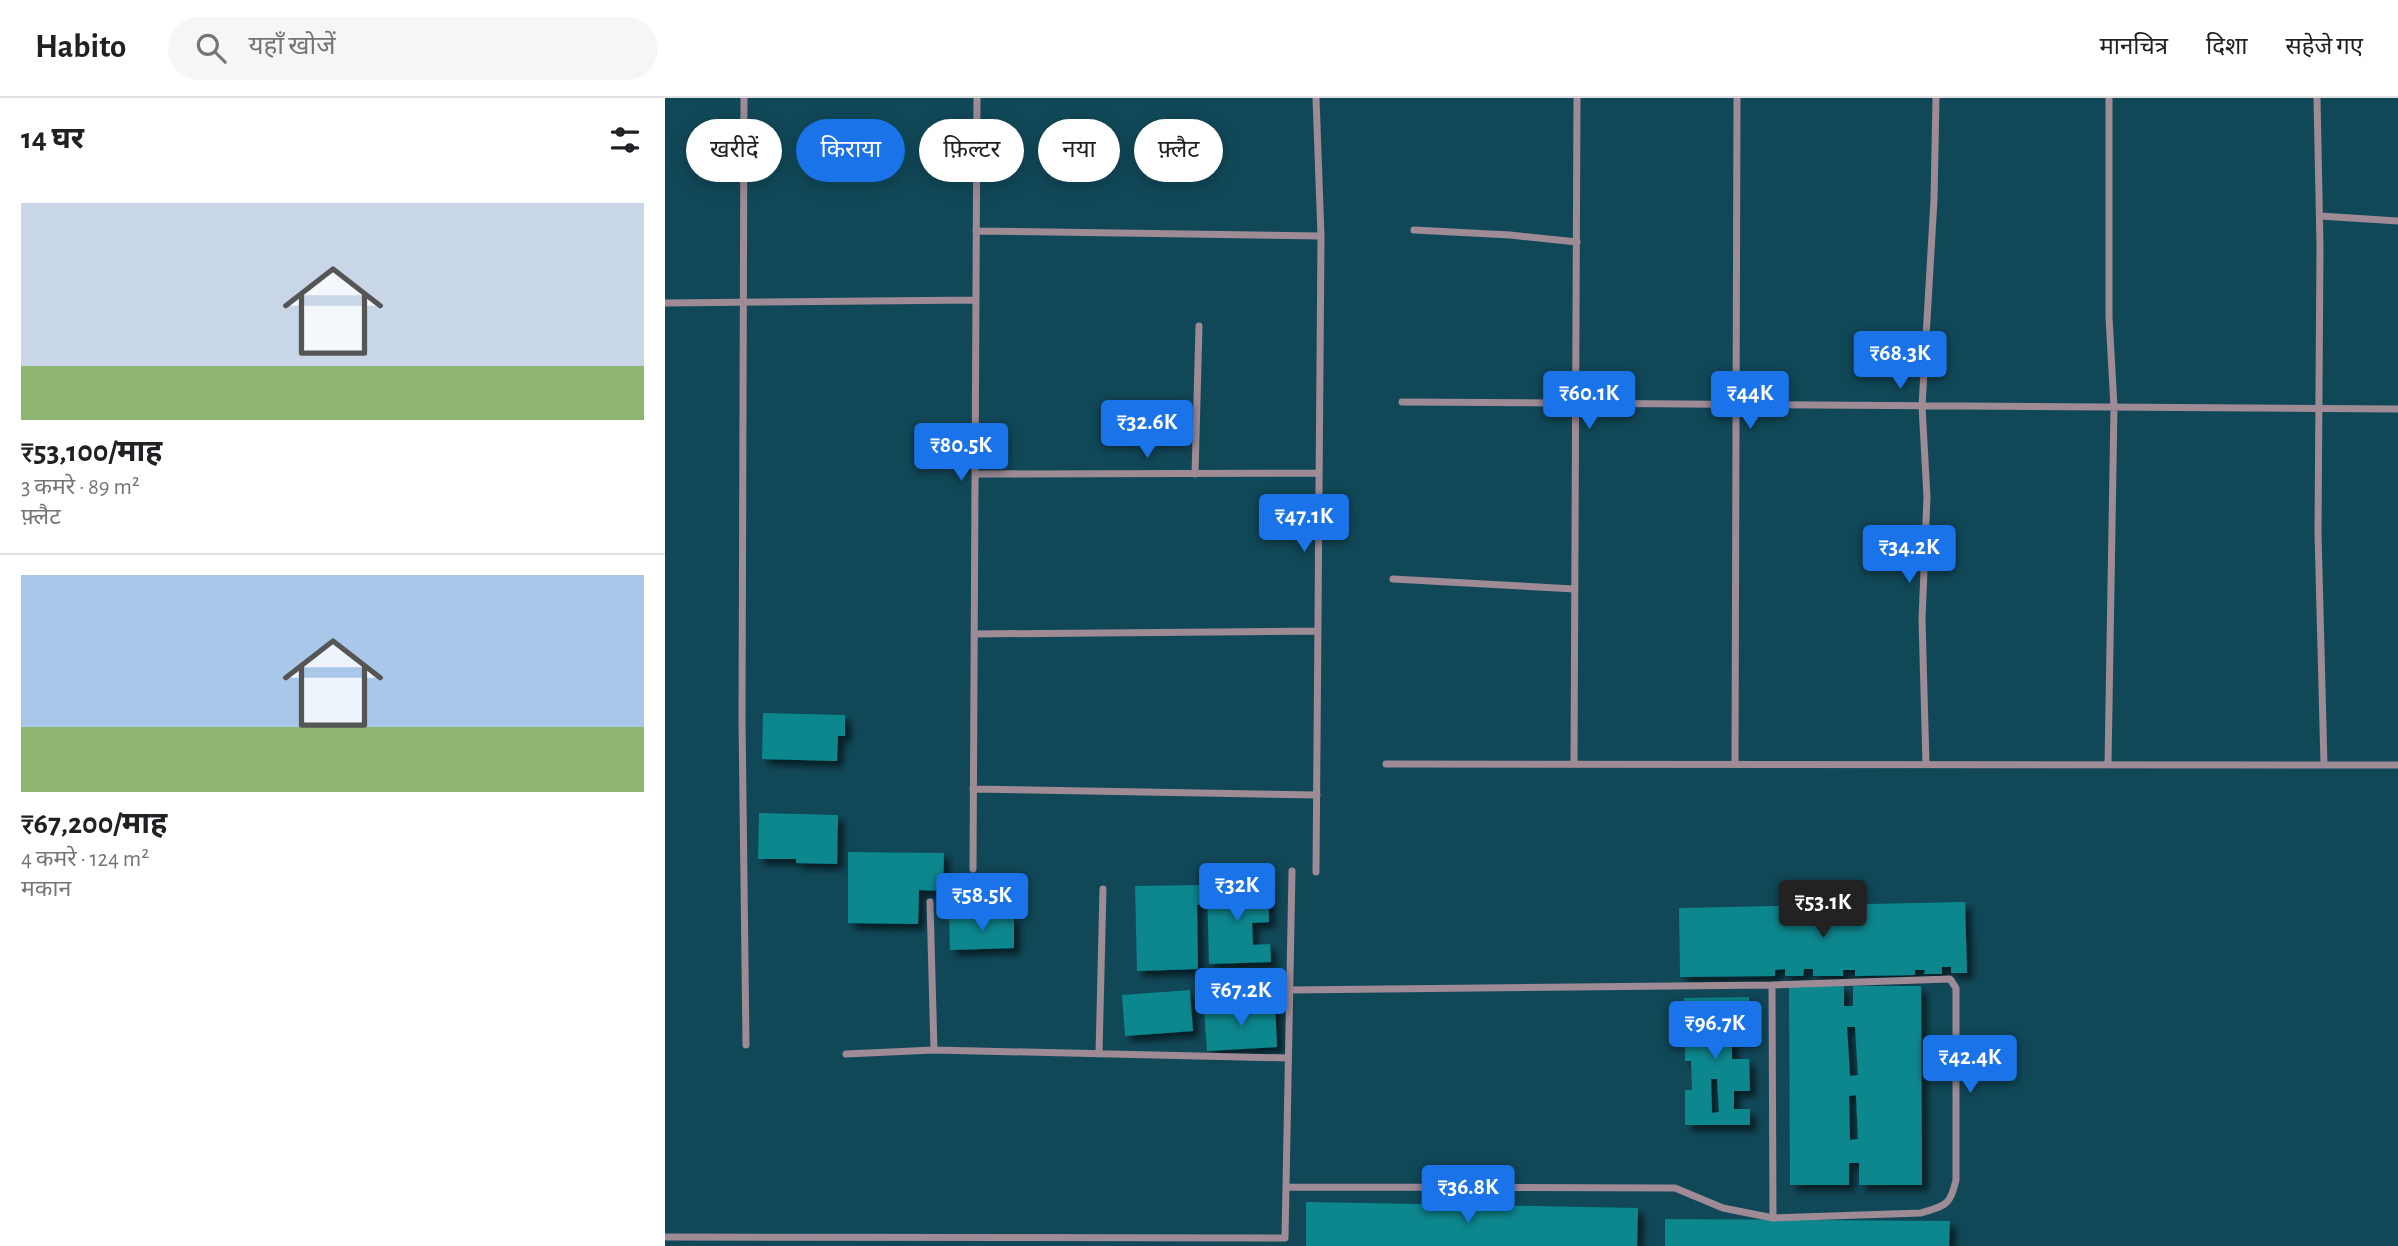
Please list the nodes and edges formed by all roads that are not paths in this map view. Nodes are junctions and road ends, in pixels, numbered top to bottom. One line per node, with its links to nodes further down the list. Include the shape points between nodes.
1 (744, 98): 16 (street)
2 (977, 98): 11 (street)
3 (1316, 98): 13 (street)
4 (1577, 98): 14 (street)
5 (1737, 98): 21 (street)
6 (1936, 98): 22 (street)
7 (2109, 98): 23 (street, via 2109,317)
8 (2317, 98): 9 (street)
9 (2320, 216): 10 (street); 24 (street)
10 (2398, 221)
11 (976, 230): 13 (street); 15 (street)
12 (1415, 230): 14 (street)
13 (1321, 236): 26 (street)
14 (1577, 242): 20 (street)
15 (976, 300): 16 (street); 27 (street)
16 (744, 302): 17 (street); 49 (street)
17 (665, 303)
18 (1199, 326): 28 (street)
19 (1402, 402): 20 (street)
20 (1576, 403): 21 (street); 30 (street)
21 (1736, 404): 22 (street); 35 (street)
22 (1923, 405): 23 (street); 36 (street)
23 (2114, 407): 24 (street); 37 (street)
24 (2318, 408): 25 (street); 38 (street)
25 (2398, 409)
26 (1319, 473): 28 (street); 31 (street)
27 (975, 474): 28 (street); 32 (street)
28 (1195, 474)
29 (1393, 579): 30 (street)
30 (1574, 589): 34 (street)
31 (1318, 631): 32 (street); 41 (street)
32 (974, 634): 40 (street)
33 (1386, 764): 34 (street)
34 (1574, 764): 35 (street)
35 (1735, 764): 36 (street)
36 (1926, 764): 37 (street)
37 (2109, 765): 38 (street)
38 (2324, 765): 39 (street)
39 (2398, 765)
40 (973, 789): 41 (street); 42 (street)
41 (1317, 795): 44 (street)
42 (973, 869)
43 (1292, 871): 48 (street)
44 (1316, 872)
45 (1103, 889): 52 (street)
46 (930, 902): 50 (street)
47 (1772, 985): 48 (street); 55 (street); 55 (street, via 1950,979 1956,988 1956,1180 1952,1198 1921,1213)
48 (1289, 990): 53 (street)
49 (746, 1045)
50 (934, 1050): 51 (street); 52 (street)
51 (846, 1054)
52 (1099, 1054): 53 (street)
53 (1288, 1058): 54 (street)
54 (1286, 1187): 55 (street, via 1675,1188 1723,1208); 57 (street)
55 (1773, 1218)
56 (665, 1237): 57 (street)
57 (1285, 1242)

